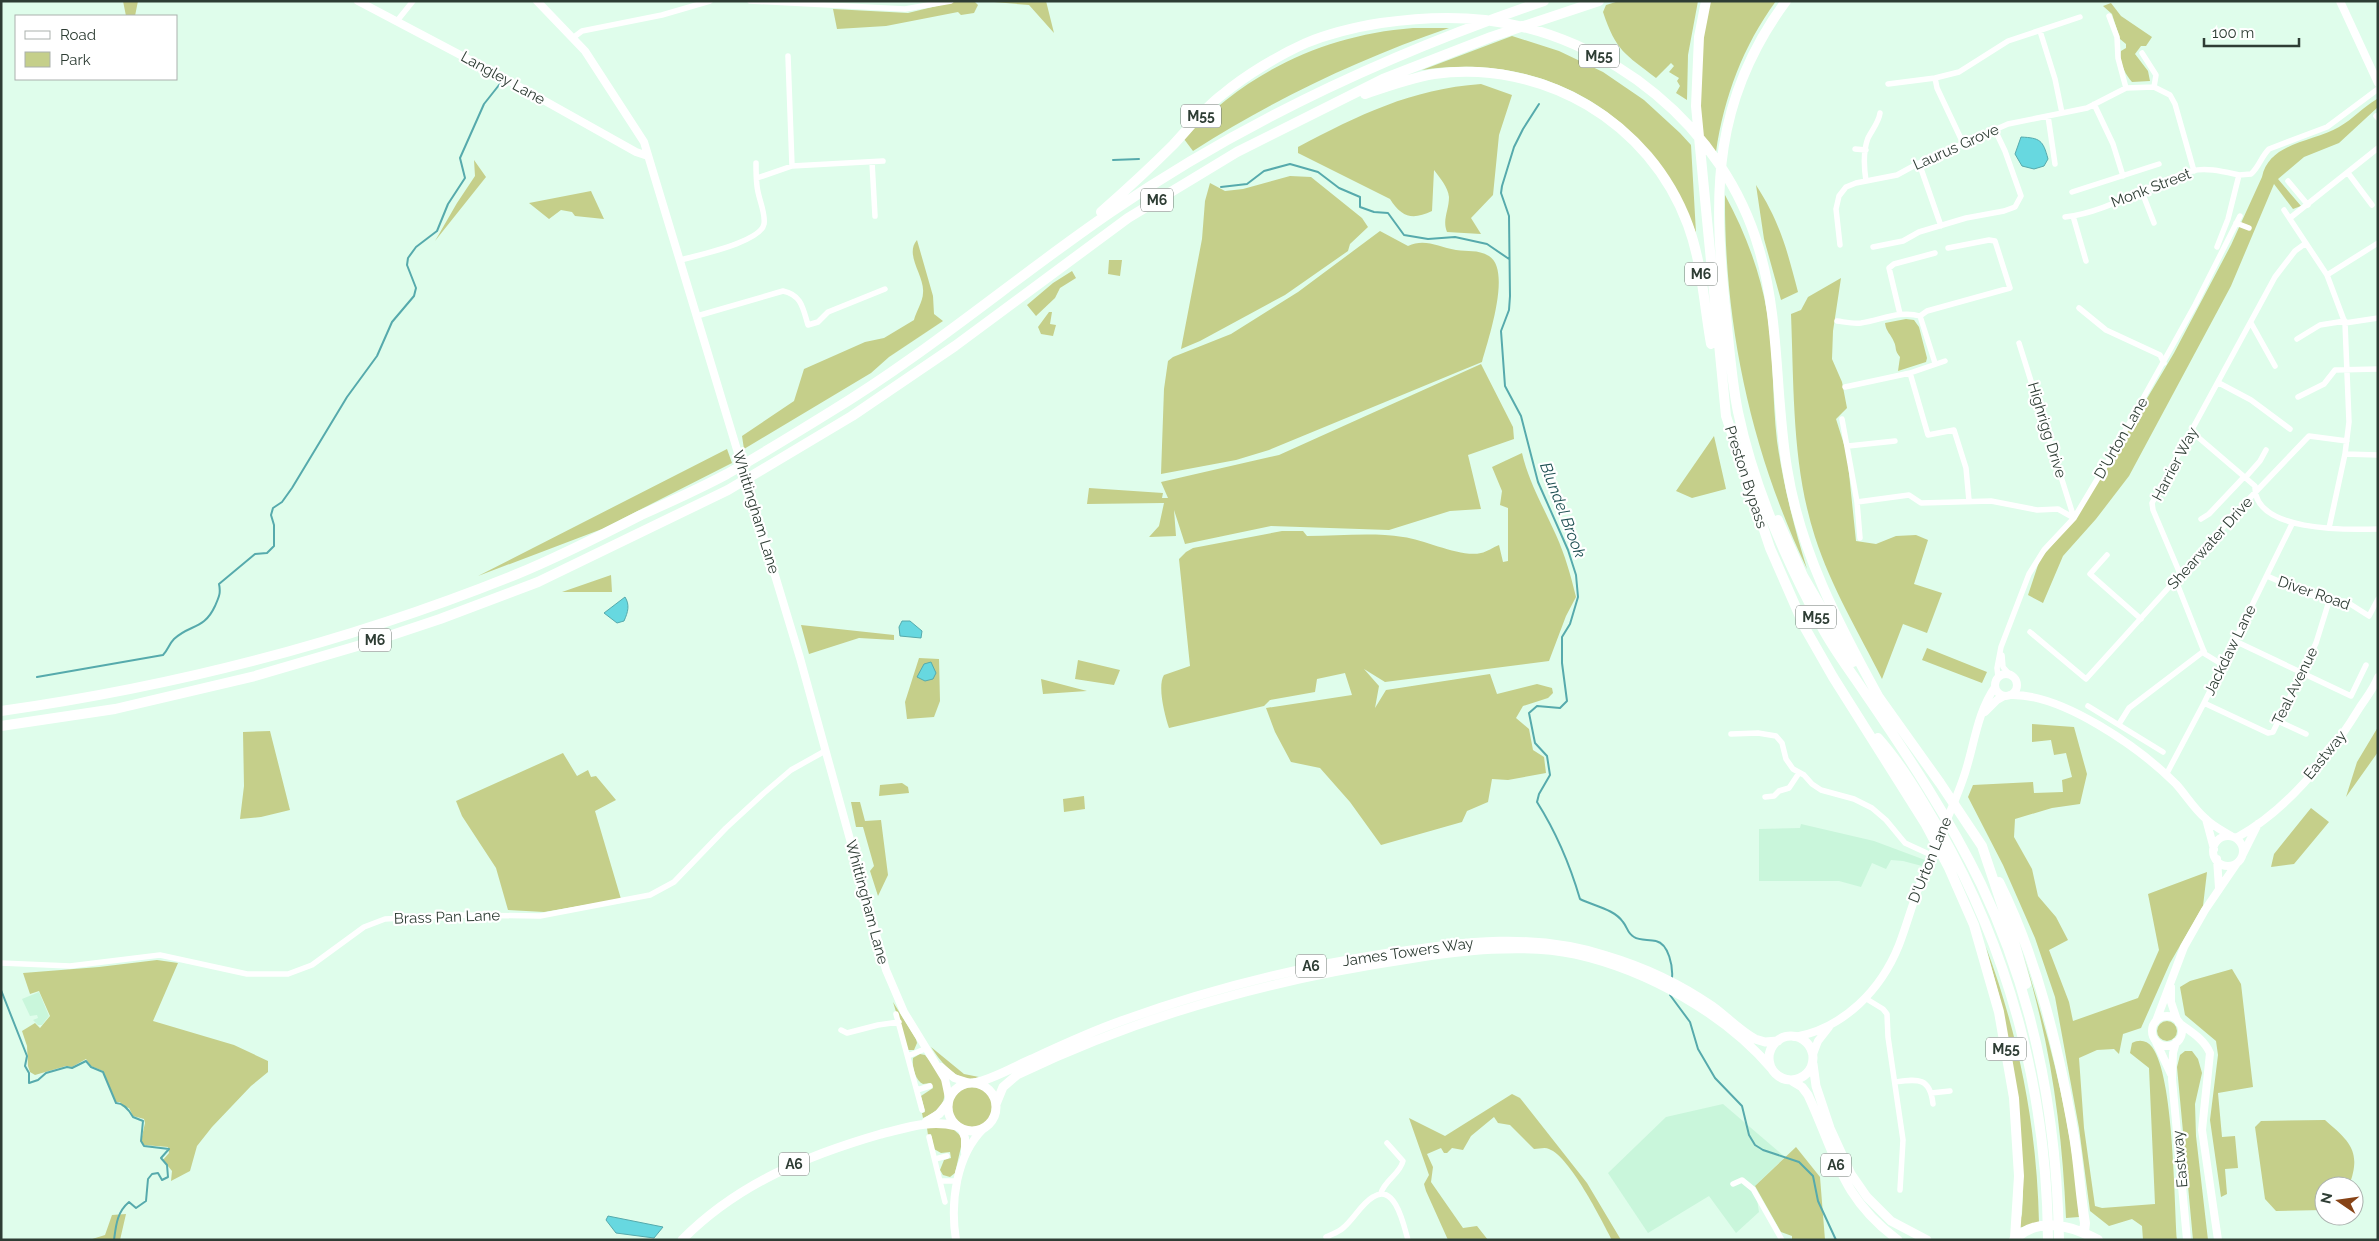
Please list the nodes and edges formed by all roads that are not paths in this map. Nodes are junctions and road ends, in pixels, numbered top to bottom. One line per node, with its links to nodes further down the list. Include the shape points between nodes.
1 (358, 1): 14 (main road, Langley Lane)
2 (412, 1): 14 (street)
3 (537, 1): 16 (main road, Whittingham Lane)
4 (710, 1): 16 (street, via 582,32)
5 (750, 1): 6 (street, via 905,9)
6 (951, 1)
7 (1544, 1): 76 (highway, M6, via 1389,59 1260,121 1165,176)
8 (1598, 1): 30 (highway, M6, via 1383,79)
9 (1706, 1): 102 (highway, Preston Bypass / M55, via 1699,37 1696,91 1704,207)
10 (1786, 1): 101 (highway, Preston Bypass / M55, via 1753,52 1733,104 1719,181 1719,226)
11 (2340, 1): 19 (main road)
12 (2109, 16): 24 (street, via 2117,37 2118,58)
13 (2080, 17): 15 (street)
14 (397, 21): 36 (main road, Langley Lane)
15 (2040, 31): 20 (street, via 2008,41 1959,72); 28 (street)
16 (574, 38): 36 (main road, Whittingham Lane, via 632,121)
17 (2142, 53): 23 (street, via 2156,75)
18 (788, 56): 43 (street)
19 (2376, 73): 21 (main road)
20 (1935, 78): 22 (street); 32 (street)
21 (2378, 83)
22 (1888, 84)
23 (2154, 87): 24 (street, Laurus Grove); 44 (street, via 2170,95 2175,104)
24 (2126, 88): 26 (street, Laurus Grove)
25 (2378, 89): 46 (street, Monk Street, via 2327,127 2269,149 2256,170 2247,176)
26 (2094, 104): 28 (street, Laurus Grove); 47 (street, via 2114,144)
27 (1880, 113): 35 (street, via 1867,140)
28 (2062, 113): 29 (street, Laurus Grove)
29 (2048, 116): 31 (street, Laurus Grove, via 2022,120); 41 (street)
30 (1295, 121): 102 (highway, M6, via 1400,81 1467,72 1499,74 1536,82 1570,95 1606,116 1640,146 1660,170 1676,196 1688,226 1701,275 1710,342); 150 (highway, M6, via 1128,218 901,384 852,416 728,490 538,582 440,619 300,664 115,708)
31 (1995, 130): 32 (street, Laurus Grove); 65 (street, via 2021,196 2015,207)
32 (1962, 143): 39 (street, Laurus Grove)
33 (2378, 148): 45 (street)
34 (1855, 149): 35 (street)
35 (1866, 150): 49 (street)
36 (648, 156): 74 (main road, Whittingham Lane)
37 (882, 161): 38 (street)
38 (872, 162): 43 (street); 58 (street)
39 (1919, 162): 49 (street, Laurus Grove, via 1897,175); 65 (street)
40 (756, 163): 48 (street)
41 (2055, 164)
42 (2159, 164): 47 (street)
43 (792, 166): 48 (street)
44 (2194, 171): 46 (street, Monk Street); 52 (street, Monk Street)
45 (2348, 173): 55 (street); 56 (street)
46 (2239, 174): 70 (street)
47 (2123, 176): 51 (street)
48 (757, 178): 74 (street, via 764,223 761,232)
49 (1866, 181): 54 (street, Laurus Grove, via 1846,187)
50 (2288, 181): 55 (street)
51 (2072, 192)
52 (2142, 192): 59 (street, Monk Street); 63 (street)
53 (1832, 194): 54 (street)
54 (1838, 196): 69 (street, via 1836,209)
55 (2308, 204): 62 (street)
56 (2372, 205)
57 (2284, 210): 62 (street)
58 (875, 216)
59 (2073, 216): 61 (street, Monk Street); 75 (street)
60 (2240, 216): 64 (street, D'Urton Lane)
61 (2065, 217)
62 (2290, 218): 67 (street)
63 (2154, 223)
64 (2236, 223): 66 (street); 90 (street, D'Urton Lane)
65 (1941, 226): 71 (street, via 1918,232 1903,241)
66 (2249, 228)
67 (2306, 243): 77 (street); 86 (street, Harrier Way, via 2294,251 2275,277)
68 (2378, 243): 77 (street)
69 (1840, 245)
70 (2217, 247)
71 (1873, 248)
72 (1948, 248): 82 (street, via 1995,241 2010,288)
73 (1935, 253): 80 (street, via 1889,268)
74 (681, 260): 81 (main road, Whittingham Lane)
75 (2086, 261)
76 (1029, 271): 141 (highway, M55, via 1152,167 1221,95 1306,43 1355,28 1406,20 1454,18 1504,23 1556,37 1601,57 1643,84 1689,124 1737,195 1759,248 1772,311 1782,432 1796,511 1817,577); 145 (highway, M6, via 896,369 834,410 726,474 558,556 406,615 322,642 215,671)
77 (2327, 275): 85 (street)
78 (885, 289): 81 (street, via 828,312 818,322 808,325 799,299 783,291)
79 (2079, 308): 90 (street, via 2106,330 2160,355)
80 (1900, 314): 82 (street); 84 (street, via 1859,323)
81 (697, 316): 153 (main road, Whittingham Lane)
82 (1920, 316): 91 (street)
83 (2378, 318): 85 (street)
84 (1837, 321)
85 (2345, 322): 87 (street, via 2320,325); 94 (street)
86 (2251, 323): 92 (street); 96 (street, Harrier Way)
87 (2297, 338)
88 (2019, 343): 116 (street, Highrigg Drive)
89 (1945, 361): 91 (street)
90 (2164, 363): 116 (street, D'Urton Lane)
91 (1935, 364): 95 (street)
92 (2275, 366)
93 (2378, 369): 94 (street)
94 (2348, 370): 98 (street, via 2335,370 2324,384); 107 (street)
95 (1910, 373): 97 (street); 114 (street, via 1928,435 1954,430 1966,468)
96 (2219, 383): 104 (street, via 2251,400); 105 (street, Harrier Way)
97 (1845, 387)
98 (2305, 394): 99 (street); 100 (street)
99 (2298, 397)
100 (2308, 400)
101 (1738, 414): 141 (highway, M55, via 1803,576 1849,656); 205 (highway, M55, via 1771,520 1811,607 1836,653 1934,799 1981,884 2023,996 2035,1039)
102 (1726, 416): 148 (highway, Preston Bypass / M55, via 1739,462 1787,591 1821,657)
103 (1842, 419): 108 (street)
104 (2290, 429)
105 (2192, 432): 112 (street); 123 (street, Harrier Way, via 2152,503)
106 (1895, 441): 108 (street)
107 (2347, 442): 110 (street); 113 (street, Shearwater Drive, via 2309,436)
108 (1848, 446): 115 (street)
109 (2266, 450): 112 (street)
110 (2345, 454): 111 (street); 119 (street)
111 (2378, 455)
112 (2244, 477): 113 (street, via 2255,486); 117 (street)
113 (2254, 494): 118 (street, via 2276,516); 123 (street, Shearwater Drive)
114 (1969, 501): 115 (street, via 1921,504 1910,495); 116 (street, via 2000,502 2038,510 2058,509)
115 (1857, 502): 121 (street)
116 (2074, 518): 131 (street, D'Urton Lane, via 2035,562)
117 (2202, 519)
118 (2292, 524): 119 (street); 124 (street, Jackdaw Lane)
119 (2329, 528): 120 (street)
120 (2378, 528)
121 (1860, 538)
122 (2107, 555): 128 (street, via 2090,574)
123 (2181, 576): 125 (street, Shearwater Drive)
124 (2267, 576): 126 (street, Diver Road, via 2310,595); 130 (street, Jackdaw Lane)
125 (2176, 581): 128 (street, Shearwater Drive); 132 (street)
126 (2330, 598): 127 (street, Diver Road, via 2347,602 2369,616); 135 (street, Teal Avenue, via 2316,644)
127 (2378, 599)
128 (2141, 620): 129 (street, Shearwater Drive, via 2086,679)
129 (2030, 632)
130 (2235, 641): 133 (street, Jackdaw Lane); 135 (street)
131 (2001, 648): 136 (street, D'Urton Lane); 137 (street, via 2003,667)
132 (2204, 651): 133 (street, via 2210,659); 149 (street, via 2129,708)
133 (2223, 665): 143 (street, Jackdaw Lane)
134 (2366, 665): 135 (street, via 2351,696)
135 (2302, 673): 147 (street, Teal Avenue)
136 (1998, 677): 137 (main road); 139 (main road)
137 (2012, 677): 140 (main road, via 2016,688); 142 (main road)
138 (2378, 677): 159 (main road, Eastway, via 2346,730 2316,768)
139 (1995, 686): 140 (main road, via 1999,694); 146 (main road, D'Urton Lane)
140 (2007, 695): 142 (main road); 146 (main road)
141 (1878, 696): 165 (highway, M55, via 1965,820)
142 (2032, 697): 156 (main road, via 2110,732)
143 (2204, 703): 147 (street, Teal Avenue, via 2268,733 2273,732); 156 (street, Jackdaw Lane)
144 (2088, 706): 149 (street)
145 (1, 711)
146 (1982, 715): 162 (main road, D'Urton Lane, via 1964,778)
147 (2278, 721): 152 (street)
148 (1864, 723): 218 (highway, M55, via 1949,868 1984,953 2005,1043 2018,1148 2019,1203); 225 (highway, M55, via 1928,810 1954,856 1997,953 2036,1092)
149 (2119, 724): 154 (street)
150 (1, 726)
151 (1731, 734): 155 (street, via 1776,736 1782,743 1786,759)
152 (2306, 734)
153 (825, 751): 168 (street, Brass Pan Lane, via 791,770 726,828 674,882 650,895 540,916 457,915 385,919 364,927 312,965 288,974 247,974 160,955 70,966); 182 (main road, Whittingham Lane, via 886,970 904,1012)
154 (2163, 752)
155 (1799, 773): 157 (street, via 1789,788); 162 (street, via 1821,790 1872,808 1905,843)
156 (2166, 775): 158 (main road)
157 (1765, 797)
158 (2206, 819): 160 (main road); 161 (main road)
159 (2259, 823): 160 (main road, Eastway); 163 (main road, Eastway)
160 (2233, 837): 161 (main road, via 2218,840); 163 (main road, via 2242,844)
161 (2214, 849): 164 (main road)
162 (1931, 855): 170 (main road, D'Urton Lane, via 1897,949 1882,978)
163 (2242, 856): 166 (main road)
164 (2217, 859): 166 (main road, via 2228,865); 167 (main road)
165 (1988, 861): 205 (highway, M55, via 2040,1034 2055,1113); 215 (highway, M55, via 2016,918 2045,1005 2074,1137 2085,1223)
166 (2237, 863): 167 (main road)
167 (2219, 888): 169 (main road, via 2184,947)
168 (1, 964)
169 (2171, 982): 172 (main road); 173 (main road, via 2171,1002)
170 (1865, 998): 175 (main road, D'Urton Lane); 190 (street, via 1887,1014)
171 (896, 1014): 174 (street)
172 (2156, 1021): 173 (main road, via 2168,1016); 180 (main road, via 2152,1031)
173 (2178, 1021): 178 (main road); 181 (main road, via 2181,1033)
174 (899, 1022): 176 (street, via 847,1033); 184 (street)
175 (1831, 1025): 177 (main road, D'Urton Lane); 183 (main road, D'Urton Lane, via 1818,1041)
176 (841, 1030)
177 (1796, 1037): 179 (main road, A6); 183 (main road, via 1807,1042)
178 (2200, 1039): 181 (main road, via 2188,1037); 219 (main road, via 2210,1053 2202,1130)
179 (1778, 1041): 187 (main road, via 1769,1057); 191 (main road, James Towers Way / A6, via 1755,1039 1685,989 1608,956 1566,945 1469,941 1308,967 1184,1000 1122,1021 992,1078)
180 (2156, 1041): 181 (main road, via 2166,1046); 188 (main road, Eastway)
181 (2177, 1042): 188 (main road, Eastway)
182 (927, 1048): 184 (street); 185 (main road, Whittingham Lane)
183 (1813, 1054): 186 (main road, A6)
184 (908, 1056): 193 (street)
185 (936, 1062): 191 (main road, Whittingham Lane, via 954,1078); 196 (main road, Whittingham Lane, via 947,1085)
186 (1813, 1064): 189 (main road, via 1805,1076); 224 (main road, A6, via 1816,1086 1827,1119 1851,1174 1867,1197 1891,1220)
187 (1772, 1069): 189 (main road, A6, via 1782,1079); 197 (main road, James Towers Way / A6, via 1740,1039 1690,1001 1638,975 1574,954 1542,950 1471,951 1348,968 1199,1003 1124,1028 1017,1075 1003,1087)
188 (2172, 1078): 227 (main road, Eastway)
189 (1792, 1081): 223 (main road, A6, via 1808,1095 1831,1154 1850,1190 1872,1218)
190 (1895, 1082): 195 (street, via 1919,1080 1928,1086); 212 (street, via 1903,1140)
191 (972, 1083): 196 (main road, via 958,1087); 197 (main road, via 987,1088)
192 (930, 1086): 193 (street)
193 (917, 1090): 199 (street)
194 (1950, 1091): 195 (street)
195 (1931, 1093): 198 (street)
196 (948, 1101): 200 (main road, A6, via 939,1114); 201 (main road, via 949,1116)
197 (996, 1104): 202 (main road, via 995,1115)
198 (1932, 1104)
199 (922, 1110)
200 (924, 1123): 201 (main road, A6, via 942,1123); 220 (main road, A6, via 849,1143 793,1164 754,1183)
201 (959, 1128): 202 (main road, via 972,1132); 208 (main road, via 965,1144)
202 (984, 1128): 208 (main road, via 974,1138)
203 (929, 1137): 207 (street)
204 (1387, 1143): 213 (street, via 1403,1161 1402,1167 1384,1183)
205 (2054, 1144): 226 (highway, M55)
206 (948, 1156): 207 (street)
207 (935, 1160): 209 (street)
208 (964, 1160): 210 (main road)
209 (940, 1181): 210 (street); 214 (street)
210 (957, 1181): 221 (main road)
211 (1733, 1184): 222 (street, via 1742,1180 1753,1189)
212 (1900, 1190)
213 (1381, 1193): 216 (street, via 1372,1197 1343,1228); 217 (street, via 1396,1205)
214 (945, 1202)
215 (2091, 1237): 218 (highway, via 2070,1227 2052,1225 2028,1230)
216 (1327, 1238)
217 (1406, 1238)
218 (2015, 1239)
219 (2217, 1239)
220 (682, 1240)
221 (956, 1240)
222 (1782, 1240)
223 (1898, 1240)
224 (1927, 1240)
225 (2048, 1240)
226 (2059, 1240)
227 (2187, 1240)

